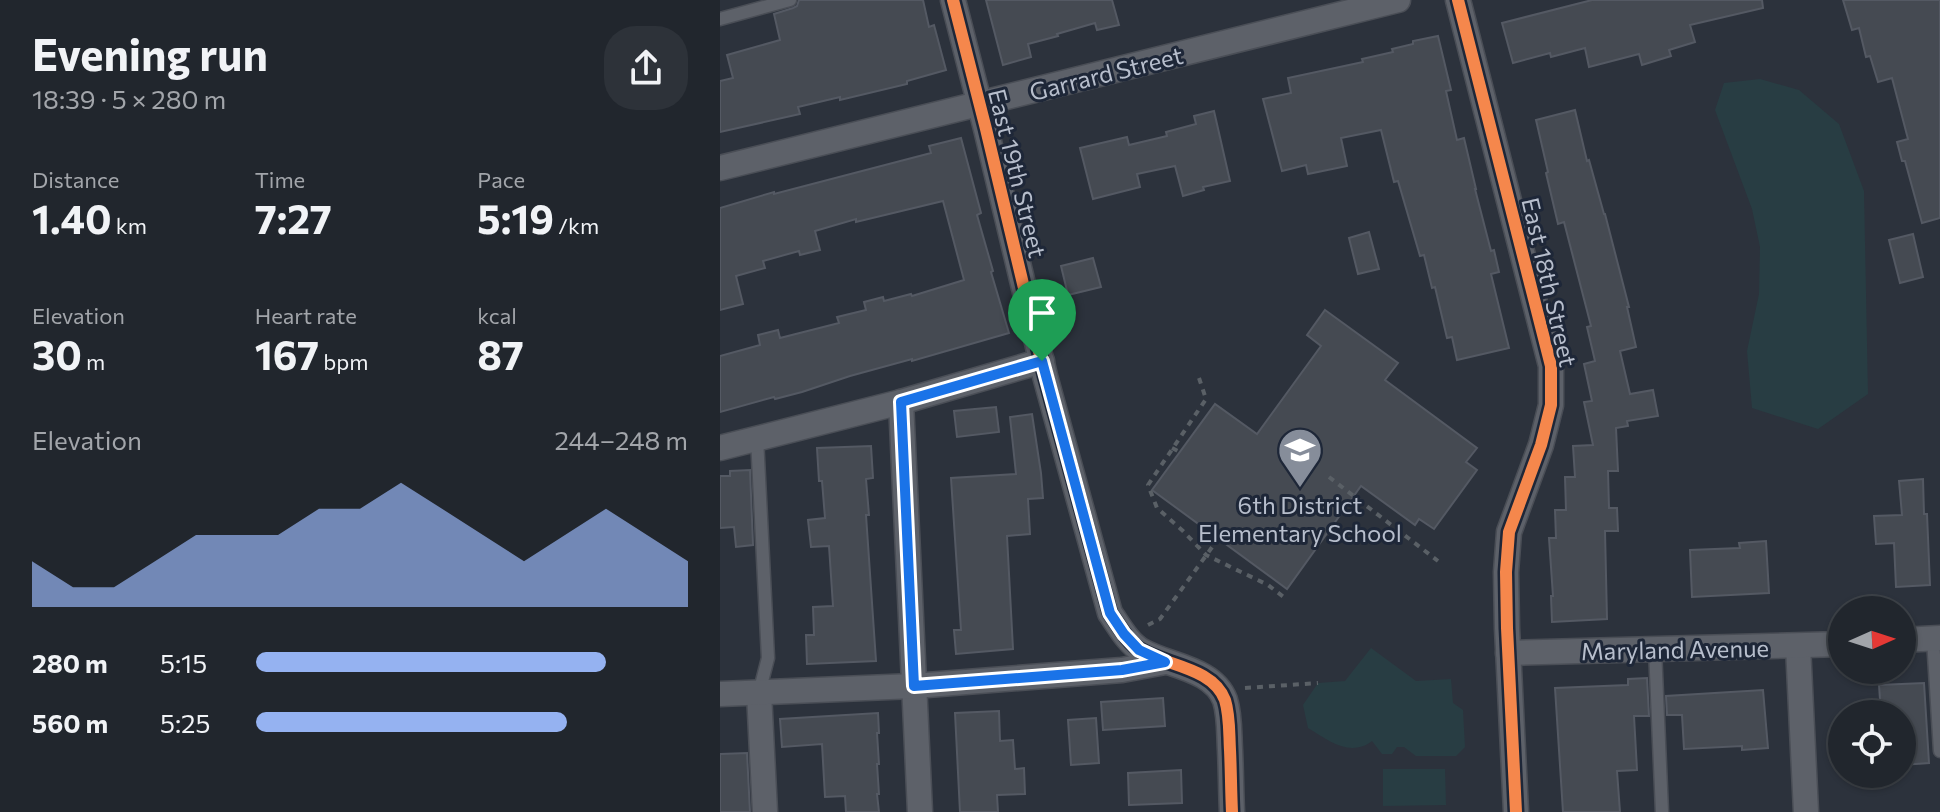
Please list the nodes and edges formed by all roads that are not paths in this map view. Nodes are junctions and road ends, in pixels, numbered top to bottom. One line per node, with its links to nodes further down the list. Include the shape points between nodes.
1 (790, 0): 5 (lane)
2 (953, 0): 6 (street, East 19th Street)
3 (1398, 0): 6 (street, Garrard Street)
4 (1458, 0): 17 (street, East 18th Street, via 1551,366 1551,405 1541,445 1509,532)
5 (720, 19)
6 (979, 105): 7 (street, Garrard Street); 8 (street, East 19th Street)
7 (720, 168)
8 (1042, 361): 9 (street); 18 (street, East 19th Street, via 1110,613 1139,650)
9 (901, 402): 10 (street); 19 (street)
10 (757, 438): 11 (street); 20 (lane, via 768,658)
11 (720, 448)
12 (1936, 639): 13 (street); 22 (lane)
13 (1916, 640)
14 (1828, 645): 15 (street, Maryland Avenue)
15 (1798, 646): 16 (street, Maryland Avenue); 28 (street)
16 (1655, 649): 17 (street, Maryland Avenue); 27 (lane)
17 (1508, 653): 26 (street, East 18th Street)
18 (1165, 662): 19 (street); 25 (street, East 19th Street, via 1191,669 1225,698)
19 (914, 686): 20 (street); 24 (street)
20 (759, 693): 21 (street); 23 (street)
21 (720, 694)
22 (1940, 751)
23 (765, 812)
24 (920, 812)
25 (1232, 812)
26 (1516, 812)
27 (1662, 812)
28 (1806, 812)

